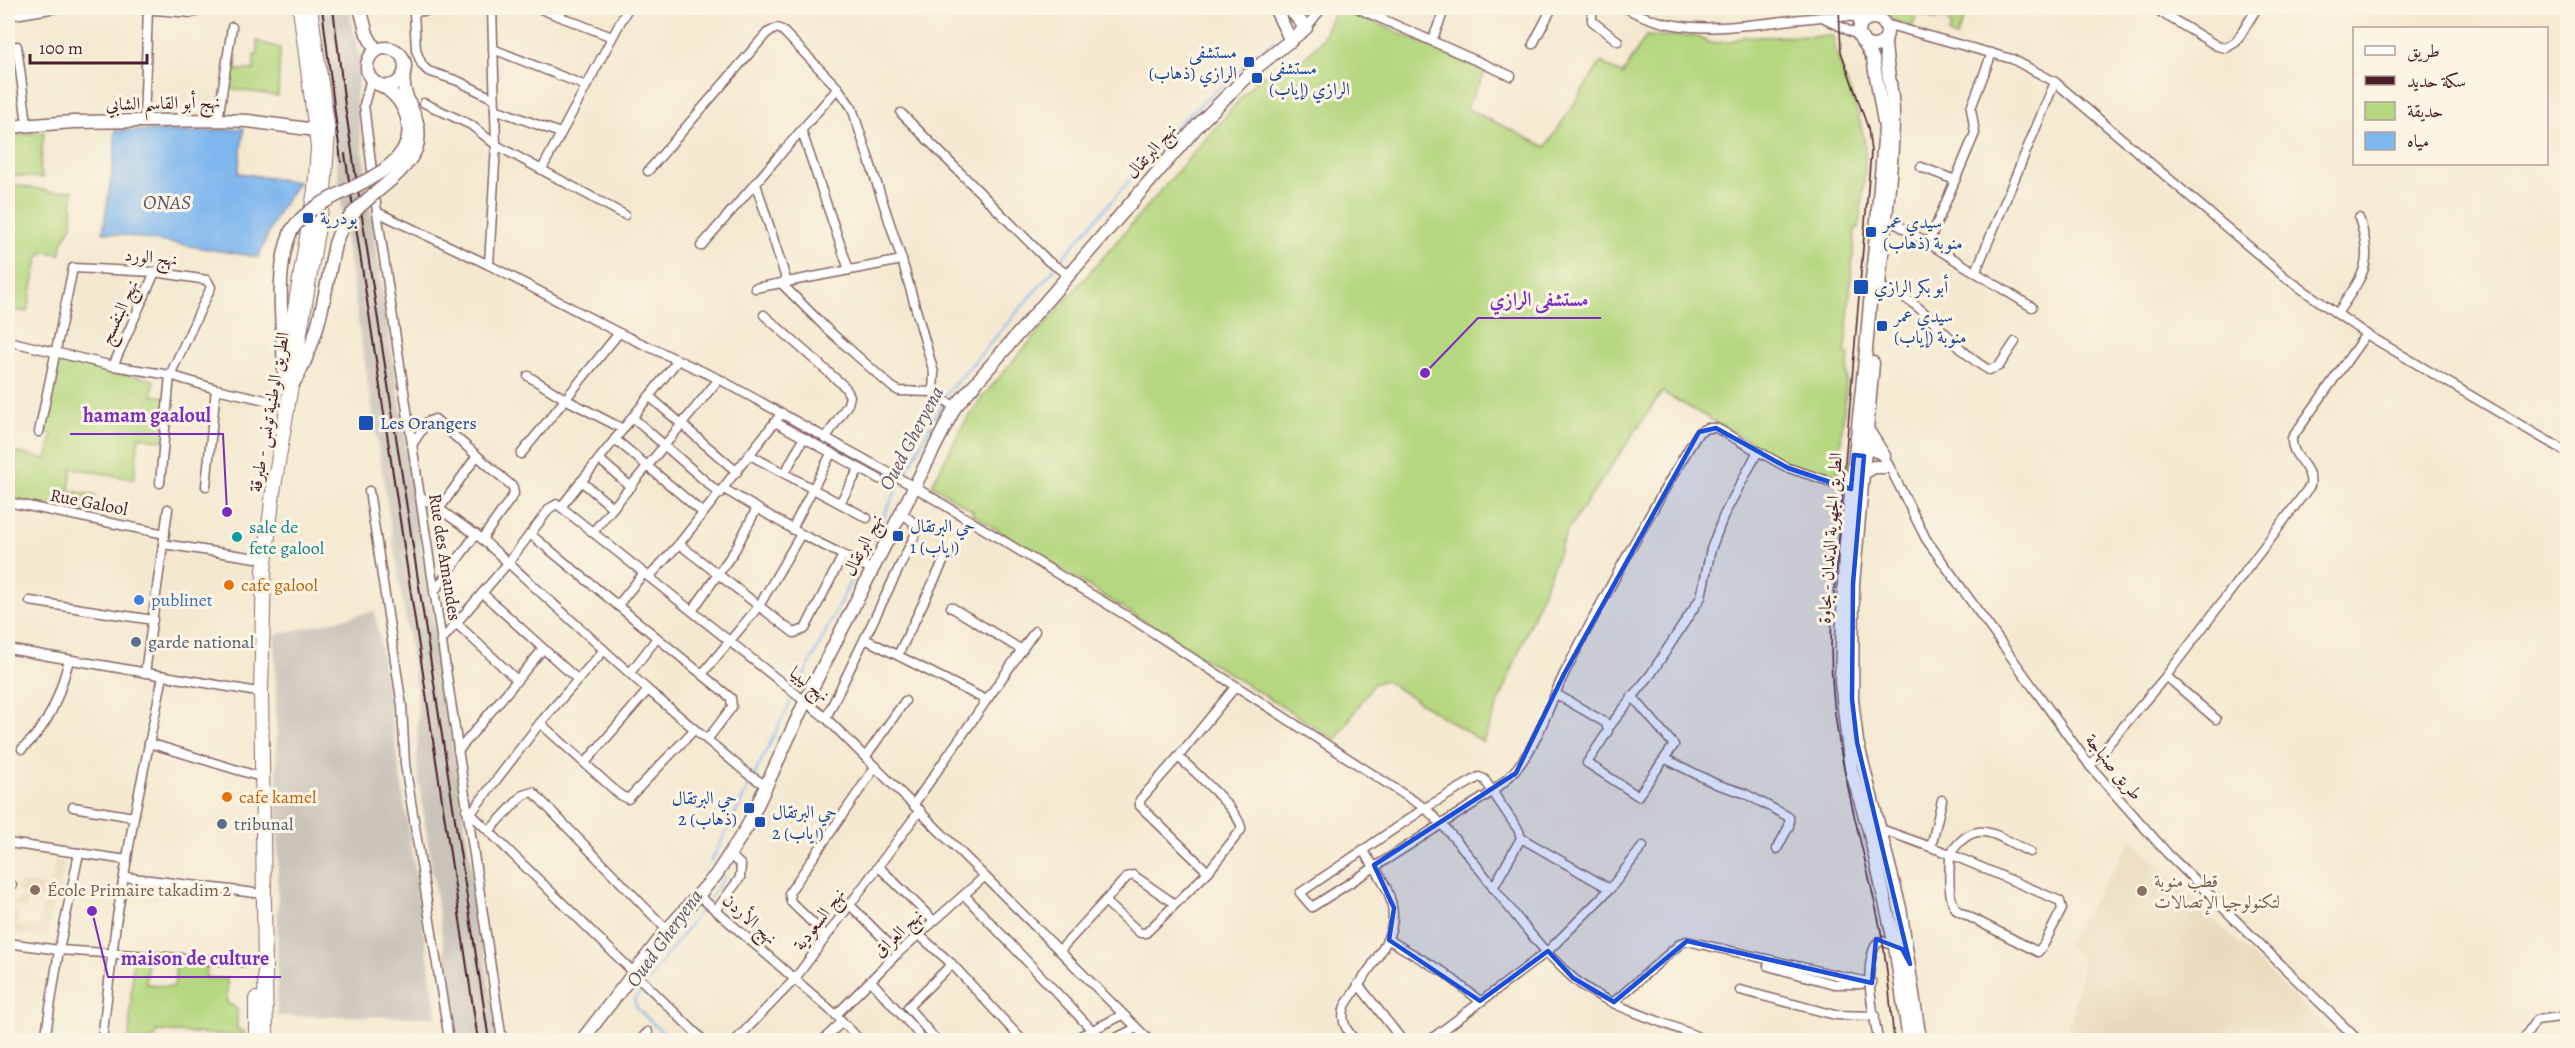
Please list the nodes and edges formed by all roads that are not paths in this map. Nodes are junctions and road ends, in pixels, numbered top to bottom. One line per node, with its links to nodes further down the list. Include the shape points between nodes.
1 (53, 8): 23 (street)
2 (131, 8): 21 (street)
3 (200, 8): 21 (street, via 195,13)
4 (294, 8): 50 (street)
5 (300, 8): 50 (main road, الطريق الوطنية تونس - طبرقة)
6 (310, 8): 50 (main road, الطريق الوطنية تونس - طبرقة)
7 (360, 8): 35 (street)
8 (492, 8): 34 (street)
9 (538, 8): 28 (street)
10 (628, 8): 28 (street)
11 (1275, 8): 29 (street)
12 (1289, 8): 27 (street)
13 (1322, 8): 27 (street)
14 (1357, 8): 30 (street)
15 (1445, 8): 30 (street)
16 (1552, 8): 32 (street)
17 (1592, 8): 31 (street, via 1592,21)
18 (1626, 8): 24 (street, via 1664,23 1691,28)
19 (2154, 8): 20 (street, via 2226,48 2236,42)
20 (2257, 8)
21 (151, 9): 47 (street)
22 (441, 9): 44 (street, via 414,12 418,60 428,70 458,81)
23 (8, 16)
24 (1822, 17): 25 (street); 25 (street)
25 (1872, 23): 36 (street); 62 (street, الطريق الجهوية الدندان - بجاوة, via 1873,60 1885,128); 62 (street, الطريق الجهوية الدندان - بجاوة, via 1893,108 1893,149)
26 (232, 27): 46 (street)
27 (1306, 28): 29 (street, نهج البرتقال)
28 (612, 37): 41 (street)
29 (1290, 41): 71 (street, نهج البرتقال, via 1252,71 1199,124)
30 (1432, 41): 38 (street)
31 (1618, 41)
32 (1533, 45)
33 (17, 46): 48 (street)
34 (493, 49): 41 (street); 44 (street)
35 (375, 51): 37 (street, via 388,48 397,52); 39 (street, via 367,66)
36 (1992, 52): 40 (street, via 2025,64); 58 (street, via 1971,108 1976,133)
37 (404, 72): 39 (street, via 396,82 387,85); 54 (street, via 404,88 418,125)
38 (1511, 75)
39 (375, 81): 54 (street, via 392,92 403,106); 60 (street, Rue des Amandes, via 364,105)
40 (2055, 82): 69 (street); 76 (street, via 2286,278)
41 (586, 86): 52 (street)
42 (838, 88): 51 (street); 57 (street, via 782,30 772,30); 66 (street, via 852,108)
43 (424, 103): 53 (street, via 471,125)
44 (495, 104): 52 (street); 53 (street)
45 (901, 112): 71 (street, via 1048,261)
46 (218, 120): 47 (street, نهج أبو القاسم الشابي); 50 (street, نهج أبو القاسم الشابي)
47 (144, 121): 48 (street, نهج أبو القاسم الشابي)
48 (27, 124): 49 (street, نهج أبو القاسم الشابي)
49 (8, 127)
50 (319, 130): 88 (main road, الطريق الوطنية تونس - طبرقة, via 315,190)
51 (802, 132): 59 (street); 68 (street)
52 (560, 134): 56 (street)
53 (496, 145): 56 (street); 67 (street)
54 (411, 146): 88 (street, bridge, via 406,165 351,214 335,244 316,338 308,361); 88 (street, bridge, via 389,167 316,205 291,231 285,251 281,303)
55 (1921, 167): 58 (street)
56 (542, 169): 61 (street)
57 (648, 171)
58 (1955, 180): 64 (street)
59 (756, 184): 65 (street); 72 (street)
60 (377, 212): 67 (street); 105 (street, Rue des Amandes)
61 (625, 214)
62 (1880, 215): 64 (street); 73 (street, الطريق الجهوية الدندان - بجاوة); 107 (street, الطريق الجهوية الدندان - بجاوة)
63 (2359, 218): 76 (street, via 2368,260)
64 (1929, 242): 69 (street)
65 (701, 246)
66 (902, 260): 68 (street); 90 (street, via 934,374)
67 (489, 265): 78 (street)
68 (849, 270): 72 (street)
69 (1976, 271): 75 (street)
70 (155, 272): 82 (street, نهج الورد, via 73,268); 84 (street, نهج البنفسج); 85 (street, نهج الورد, via 212,284)
71 (1064, 272): 94 (street, نهج البرتقال)
72 (784, 282): 74 (street); 90 (street, via 826,329 892,387 906,392)
73 (1879, 287): 81 (street, via 1892,290 1915,305 1989,369 1999,366); 100 (street, الطريق الجهوية الدندان - بجاوة)
74 (755, 288)
75 (2032, 307)
76 (2337, 314): 79 (street)
77 (764, 315): 104 (street, via 845,387 850,396)
78 (619, 333): 83 (street); 92 (street)
79 (2366, 334): 109 (street); 181 (street, via 2292,438 2293,448 2310,474 2310,486)
80 (8, 341): 82 (street)
81 (2015, 342)
82 (55, 354): 84 (street); 101 (street)
83 (678, 360): 87 (street); 91 (street)
84 (112, 366): 85 (street)
85 (170, 375): 89 (street); 123 (street)
86 (528, 376): 92 (street)
87 (719, 379): 95 (street); 98 (street)
88 (287, 382): 93 (main road, الطريق الوطنية تونس - طبرقة); 279 (main road, الطريق الوطنية تونس - طبرقة, via 267,528 261,618)
89 (216, 389): 93 (street); 125 (street)
90 (935, 392): 94 (street)
91 (649, 396): 96 (street); 98 (street)
92 (565, 399): 99 (street); 110 (street)
93 (279, 403): 151 (main road, الطريق الوطنية تونس - طبرقة)
94 (952, 405): 124 (street, نهج البرتقال)
95 (782, 414): 97 (street); 104 (street)
96 (632, 417): 99 (street); 106 (street)
97 (775, 422): 103 (street); 111 (street)
98 (682, 424): 106 (street); 118 (street)
99 (623, 429): 102 (street)
100 (1867, 429): 107 (street, الطريق الجهوية الدندان - بجاوة); 116 (street)
101 (39, 432)
102 (615, 439): 114 (street); 115 (street)
103 (803, 439): 112 (street); 119 (street)
104 (825, 439): 121 (street)
105 (411, 445): 113 (street, via 427,422 435,419); 131 (street, Rue des Amandes)
106 (664, 446): 115 (street); 130 (street)
107 (1860, 451): 116 (street); 120 (street, الطريق الجهوية الدندان - بجاوة); 128 (street, الطريق الجهوية الدندان - بجاوة)
108 (1757, 453): 128 (street, via 1806,475); 187 (street, via 1716,428 1699,432); 188 (street, via 1720,525 1701,597 1651,674)
109 (2568, 453)
110 (521, 454)
111 (750, 454): 118 (street); 119 (street)
112 (831, 454): 117 (street); 127 (street)
113 (476, 457): 135 (street); 147 (street, via 514,491)
114 (599, 459): 122 (street); 126 (street)
115 (648, 466): 126 (street); 139 (street)
116 (1887, 466): 120 (street, via 1874,467); 206 (street, طريق صنهاجة, via 1926,539)
117 (859, 469): 121 (street); 133 (street)
118 (737, 472): 130 (street)
119 (785, 473): 127 (street)
120 (1862, 474): 217 (street, الطريق الجهوية الدندان - بجاوة, via 1853,584 1852,699 1857,742)
121 (881, 476): 124 (street)
122 (581, 481): 134 (street); 136 (street)
123 (160, 483)
124 (910, 484): 140 (street, نهج البرتقال); 184 (street)
125 (206, 486)
126 (630, 487): 136 (street)
127 (813, 488): 133 (street); 142 (street)
128 (1851, 488): 250 (street, الطريق الجهوية الدندان - بجاوة, via 1841,630 1845,732)
129 (369, 491): 280 (street, via 402,706 405,764)
130 (722, 491): 137 (street); 139 (street)
131 (419, 495): 135 (street); 157 (street, Rue des Amandes)
132 (8, 502): 144 (street, Rue Galool)
133 (840, 503): 141 (street)
134 (561, 507): 143 (street, نهج ليبيا); 145 (street, via 552,506)
135 (440, 508): 147 (street)
136 (613, 508): 143 (street)
137 (757, 508): 142 (street); 155 (street)
138 (168, 509): 144 (street)
139 (703, 513): 149 (street)
140 (900, 513): 154 (street, نهج البرتقال); 168 (street, via 913,522 916,532)
141 (867, 518)
142 (792, 529): 146 (street)
143 (593, 532): 156 (street, نهج ليبيا)
144 (165, 534): 148 (street)
145 (530, 534): 153 (street); 160 (street)
146 (801, 534): 150 (street); 161 (street)
147 (479, 537): 153 (street); 157 (street)
148 (163, 544): 151 (street); 164 (street)
149 (679, 544): 155 (street); 156 (street)
150 (845, 557): 154 (street); 161 (street, via 801,632 794,633)
151 (256, 558): 186 (main road, الطريق الوطنية تونس - طبرقة)
152 (945, 558): 175 (street)
153 (508, 562): 158 (street); 173 (street)
154 (868, 568): 189 (street, نهج البرتقال)
155 (718, 573): 161 (street); 163 (street)
156 (647, 575): 160 (street); 163 (street, نهج ليبيا)
157 (434, 592): 169 (street, Rue des Amandes)
158 (482, 593): 165 (street); 172 (street)
159 (30, 601): 164 (street)
160 (618, 605): 167 (street)
161 (759, 606): 170 (street)
162 (951, 607): 174 (street)
163 (692, 611): 170 (street, نهج ليبيا)
164 (153, 620): 177 (street)
165 (456, 623): 169 (street); 182 (street)
166 (1035, 631): 174 (street, نهج السعودية)
167 (657, 638): 178 (street); 179 (street)
168 (867, 640): 175 (street); 192 (street)
169 (441, 641): 200 (street, Rue des Amandes)
170 (729, 641): 179 (street); 189 (street, نهج ليبيا)
171 (8, 649): 176 (street)
172 (543, 649): 182 (street); 183 (street)
173 (604, 650): 178 (street); 183 (street)
174 (1022, 650): 190 (street, نهج السعودية)
175 (898, 655): 190 (street)
176 (69, 660): 177 (street); 199 (street, via 50,718)
177 (145, 673): 180 (street)
178 (630, 673): 185 (street)
179 (703, 673): 197 (street, via 733,702)
180 (163, 676): 186 (street); 198 (street)
181 (2166, 676): 193 (street); 206 (street)
182 (517, 680): 200 (street)
183 (578, 680): 194 (street)
184 (1236, 686): 202 (street); 213 (street)
185 (648, 690): 196 (street); 204 (street)
186 (252, 691): 207 (main road, الطريق الوطنية تونس - طبرقة)
187 (1556, 694): 195 (street); 209 (street, via 1523,764)
188 (1632, 696): 195 (street); 203 (street, via 1674,745)
189 (803, 700): 192 (street, نهج ليبيا); 208 (street, نهج البرتقال)
190 (986, 700): 212 (street, نهج السعودية)
191 (905, 701): 201 (street)
192 (826, 718): 201 (street, نهج ليبيا)
193 (2216, 719)
194 (540, 723): 204 (street); 214 (street)
195 (1609, 727): 203 (street, via 1587,763 1638,796)
196 (694, 730): 197 (street); 204 (street, via 628,799)
197 (707, 740): 208 (street)
198 (149, 743): 207 (street); 215 (street)
199 (22, 749)
200 (458, 751): 214 (street, Rue des Amandes)
201 (866, 756): 205 (street, نهج ليبيا)
202 (1178, 757): 232 (street, via 1242,824); 232 (street, via 1140,800 1140,806)
203 (1666, 759): 223 (street, via 1789,817 1789,826)
204 (585, 764)
205 (876, 766): 212 (street, نهج ليبيا); 247 (street, via 789,893 791,902)
206 (2090, 766): 300 (street, طريق صنهاجة, via 2167,853)
207 (254, 775): 237 (main road, الطريق الوطنية تونس - طبرقة)
208 (762, 783): 228 (street, نهج البرتقال)
209 (1492, 792): 213 (street, via 1484,778 1475,778); 216 (street); 219 (street)
210 (1942, 800): 222 (street)
211 (73, 807): 215 (street)
212 (917, 807): 231 (street, نهج السعودية); 234 (street, نهج ليبيا)
213 (1425, 808): 216 (street); 224 (street)
214 (469, 811): 218 (street); 281 (street, Rue des Amandes)
215 (134, 817): 229 (street)
216 (1441, 822): 230 (street); 235 (street)
217 (1878, 828): 222 (street); 258 (street, الطريق الجهوية الدندان - بجاوة, via 1900,908)
218 (490, 830): 245 (street, via 523,795 532,792); 260 (street)
219 (1521, 838): 235 (street); 236 (street)
220 (8, 843): 226 (street)
221 (1643, 846): 236 (street)
222 (1931, 847): 227 (street)
223 (1777, 849)
224 (1362, 850): 230 (street); 230 (street, via 1300,892 1311,907)
225 (2030, 852): 227 (street, via 1977,830 1964,837)
226 (79, 854): 229 (street); 251 (street)
227 (1950, 854): 227 (street, via 1955,908 2040,951 2062,909 2060,901)
228 (730, 855): 238 (street, نهج البرتقال); 243 (street, via 739,862 740,878)
229 (127, 860): 233 (street)
230 (1374, 865): 248 (street, via 1394,908)
231 (879, 867): 242 (street, نهج السعودية); 244 (street)
232 (1208, 872): 241 (street)
233 (124, 877): 237 (street); 254 (street)
234 (984, 878): 239 (street, نهج العراق); 252 (street, نهج ليبيا)
235 (1493, 888): 253 (street)
236 (1610, 889): 253 (street)
237 (255, 893): 256 (main road, الطريق الوطنية تونس - طبرقة)
238 (699, 896): 243 (street, نهج الأردن); 245 (street, نهج البرتقال)
239 (965, 896): 244 (street, نهج العراق); 273 (street)
240 (1105, 901): 241 (street, via 1126,877 1133,875); 241 (street, via 1144,934); 252 (street)
241 (1175, 904)
242 (851, 906): 247 (street, نهج السعودية); 255 (street)
243 (713, 907): 261 (street, نهج الأردن)
244 (934, 921): 246 (street, نهج العراق)
245 (667, 930): 260 (street, نهج البرتقال)
246 (919, 935): 255 (street, نهج العراق); 257 (street)
247 (826, 936): 261 (street, نهج السعودية)
248 (1389, 940): 264 (street); 266 (street)
249 (8, 944): 251 (street)
250 (1896, 946): 258 (street); 263 (street, via 1884,941 1874,945); 298 (street, الطريق الجهوية الدندان - بجاوة)
251 (59, 950): 254 (street); 276 (street)
252 (1060, 950): 268 (street, نهج ليبيا)
253 (1548, 951): 266 (street); 267 (street, via 1573,978)
254 (111, 953): 256 (street); 277 (street)
255 (898, 953): 262 (street, نهج العراق)
256 (256, 963): 278 (main road, الطريق الوطنية تونس - طبرقة)
257 (952, 964): 288 (street, via 908,1007); 289 (street)
258 (1910, 964): 299 (street, الطريق الجهوية الدندان - بجاوة)
259 (1768, 966): 263 (street, via 1834,984)
260 (636, 974): 275 (street, نهج البرتقال); 283 (street)
261 (794, 980): 271 (street, نهج الأردن); 284 (street, نهج السعودية)
262 (872, 982): 271 (street, نهج العراق); 287 (street, via 917,1032)
263 (1869, 983): 267 (street, via 1687,941 1681,942); 269 (street)
264 (1358, 984): 293 (street, via 1342,1016); 294 (street)
265 (1740, 990): 269 (street, via 1835,1015)
266 (1480, 1001): 295 (street)
267 (1614, 1002): 296 (street)
268 (1123, 1015): 272 (street, نهج ليبيا); 273 (street)
269 (1875, 1016): 297 (street)
270 (2568, 1017): 301 (street, via 2541,1018 2532,1024)
271 (839, 1018): 285 (street, نهج العراق); 286 (street, نهج الأردن)
272 (1137, 1028): 291 (street); 292 (street, نهج ليبيا)
273 (1092, 1030): 290 (street)
274 (648, 1032): 282 (street)
275 (583, 1039)
276 (45, 1041)
277 (102, 1041)
278 (256, 1041)
279 (266, 1041)
280 (449, 1041)
281 (502, 1041)
282 (640, 1041)
283 (703, 1041)
284 (736, 1041)
285 (823, 1041)
286 (860, 1041)
287 (920, 1041)
288 (936, 1041)
289 (1022, 1041)
290 (1072, 1041)
291 (1112, 1041)
292 (1149, 1041)
293 (1355, 1041)
294 (1402, 1041)
295 (1430, 1041)
296 (1705, 1041)
297 (1878, 1041)
298 (1909, 1041)
299 (1920, 1041)
300 (2358, 1041)
301 (2523, 1041)

